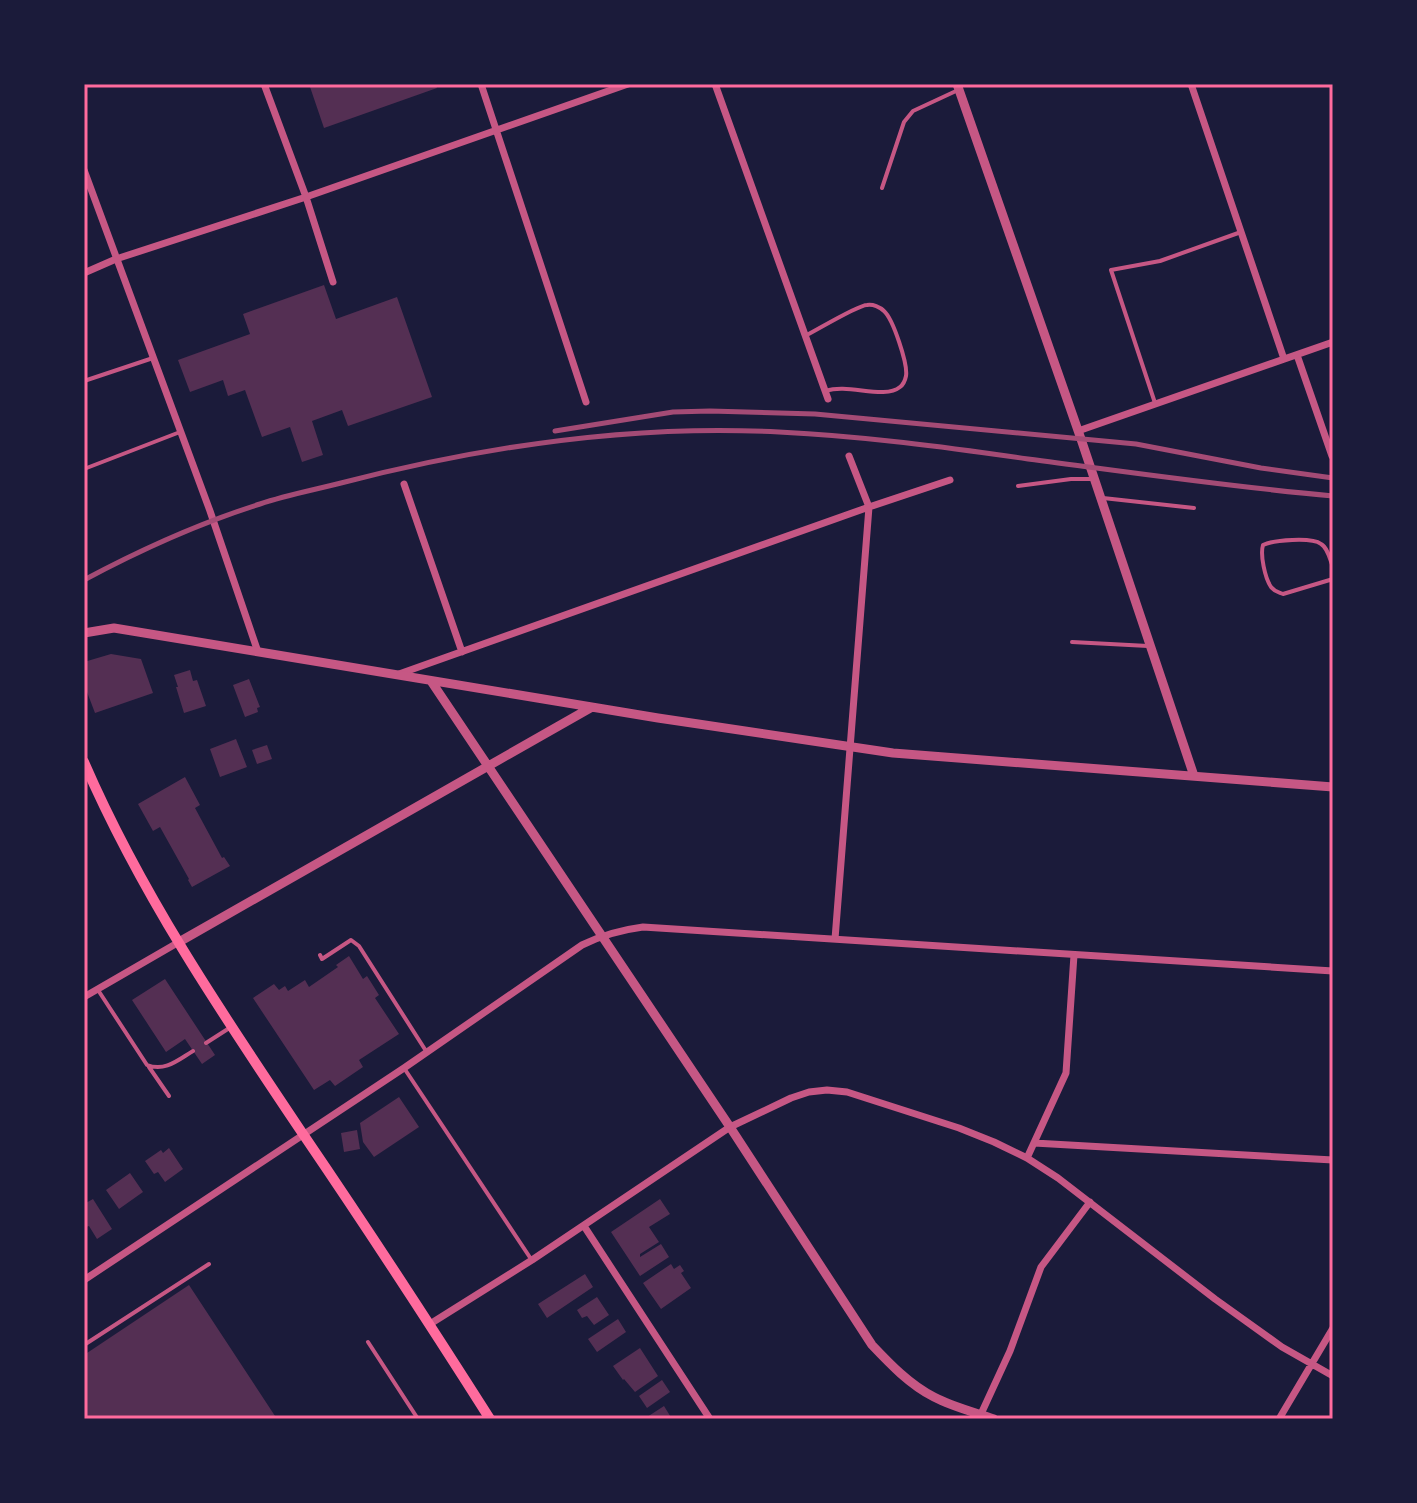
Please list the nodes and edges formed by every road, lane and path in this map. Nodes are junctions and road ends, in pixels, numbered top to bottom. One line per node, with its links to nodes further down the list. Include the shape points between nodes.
1 (264, 84): 10 (street)
2 (481, 84): 7 (street)
3 (628, 84): 7 (street)
4 (715, 84): 15 (street)
5 (1191, 84): 11 (street)
6 (958, 87): 9 (lane, via 913,111 904,122); 24 (street)
7 (497, 130): 10 (street); 22 (street)
8 (84, 170): 12 (street)
9 (882, 188)
10 (306, 197): 12 (street); 14 (street)
11 (1241, 232): 19 (street); 23 (lane, via 1160,261 1111,270)
12 (116, 259): 13 (street); 18 (street)
13 (84, 273)
14 (333, 282)
15 (805, 336): 21 (street); 21 (lane, via 866,305 884,311 895,333 906,373 900,387 887,392 832,389)
16 (1333, 342): 17 (street)
17 (1297, 355): 19 (street); 27 (street)
18 (153, 358): 20 (lane); 25 (street)
19 (1284, 359): 23 (street)
20 (84, 381)
21 (827, 395)
22 (586, 402)
23 (1156, 405): 24 (street)
24 (1078, 431): 29 (street)
25 (180, 432): 28 (lane); 41 (street)
26 (849, 456): 34 (street)
27 (1332, 456)
28 (84, 469)
29 (1094, 479): 32 (lane); 33 (street)
30 (950, 480): 34 (street)
31 (404, 484): 42 (street)
32 (1018, 486)
33 (1100, 498): 35 (lane); 40 (street)
34 (869, 507): 42 (street); 46 (street)
35 (1194, 508)
36 (1333, 567): 37 (lane, via 1325,546 1317,541 1272,541 1260,553 1270,586 1278,593)
37 (1333, 579)
38 (84, 633): 41 (street, via 114,628)
39 (1072, 642): 40 (lane)
40 (1150, 647): 49 (street)
41 (258, 652): 43 (street)
42 (462, 652): 43 (street)
43 (397, 675): 44 (street)
44 (431, 681): 45 (street); 48 (street)
45 (592, 707): 46 (street); 48 (street)
46 (850, 747): 49 (street); 52 (street)
47 (84, 763): 53 (main road)
48 (489, 767): 51 (street); 53 (street)
49 (1194, 776): 50 (street)
50 (1333, 787)
51 (601, 936): 52 (street, via 643,927); 62 (street); 66 (street)
52 (835, 939): 55 (street)
53 (179, 942): 57 (street); 59 (main road)
54 (320, 955): 62 (lane, via 322,959 351,940 359,946)
55 (1074, 955): 56 (street); 68 (street, via 1066,1073)
56 (1333, 971)
57 (98, 990): 58 (street); 63 (lane)
58 (84, 997)
59 (233, 1027): 60 (lane); 67 (main road)
60 (206, 1043)
61 (193, 1051): 63 (lane, via 168,1066)
62 (427, 1052): 64 (street)
63 (147, 1065): 65 (lane)
64 (404, 1068): 67 (street); 73 (lane)
65 (169, 1096)
66 (730, 1127): 69 (street, via 809,1092 847,1092 959,1128); 72 (street); 82 (street, via 872,1345 935,1398)
67 (303, 1134): 75 (street); 76 (main road)
68 (1034, 1143): 69 (street); 70 (street)
69 (1027, 1158): 71 (street)
70 (1333, 1160)
71 (1090, 1202): 80 (street, via 1215,1299); 82 (street, via 1041,1267)
72 (584, 1226): 73 (street); 85 (street)
73 (532, 1260): 76 (street)
74 (209, 1264): 79 (lane)
75 (84, 1280)
76 (430, 1324): 84 (main road)
77 (1333, 1328): 80 (street)
78 (368, 1342): 83 (lane)
79 (84, 1345)
80 (1312, 1364): 81 (street); 87 (street)
81 (1333, 1376)
82 (981, 1414): 86 (street)
83 (418, 1419)
84 (490, 1419)
85 (710, 1419)
86 (993, 1419)
87 (1279, 1419)

